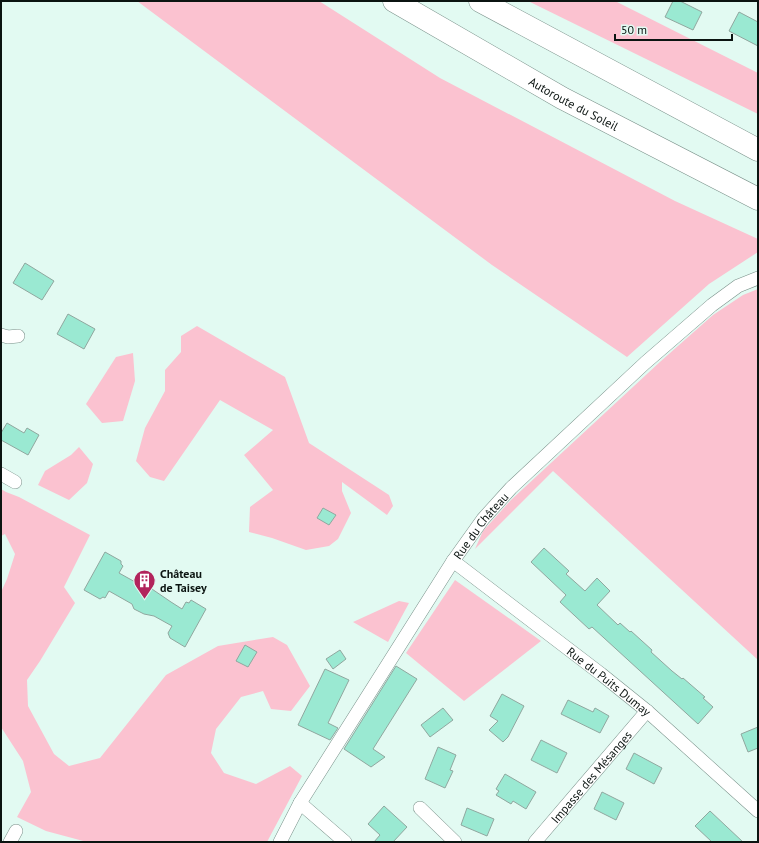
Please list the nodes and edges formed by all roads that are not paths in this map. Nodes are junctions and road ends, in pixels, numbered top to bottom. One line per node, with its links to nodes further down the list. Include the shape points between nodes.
1 (394, 1): 4 (highway, Autoroute du Soleil, via 562,98)
2 (480, 1): 3 (highway)
3 (758, 150)
4 (758, 199)
5 (758, 278): 10 (street, Rue du Château, via 738,286 712,305 511,488 483,518)
6 (1, 335): 7 (street)
7 (18, 336)
8 (1, 474): 9 (street)
9 (15, 482)
10 (453, 562): 11 (street, Rue du Puits Dumay); 12 (street, Rue du Château)
11 (647, 711): 14 (street, Rue du Puits Dumay); 18 (street, Impasse des Mésanges)
12 (300, 803): 15 (street, Rue du Château); 16 (street)
13 (420, 808): 17 (street)
14 (758, 811)
15 (280, 842)
16 (345, 842)
17 (456, 842)
18 (535, 842)

